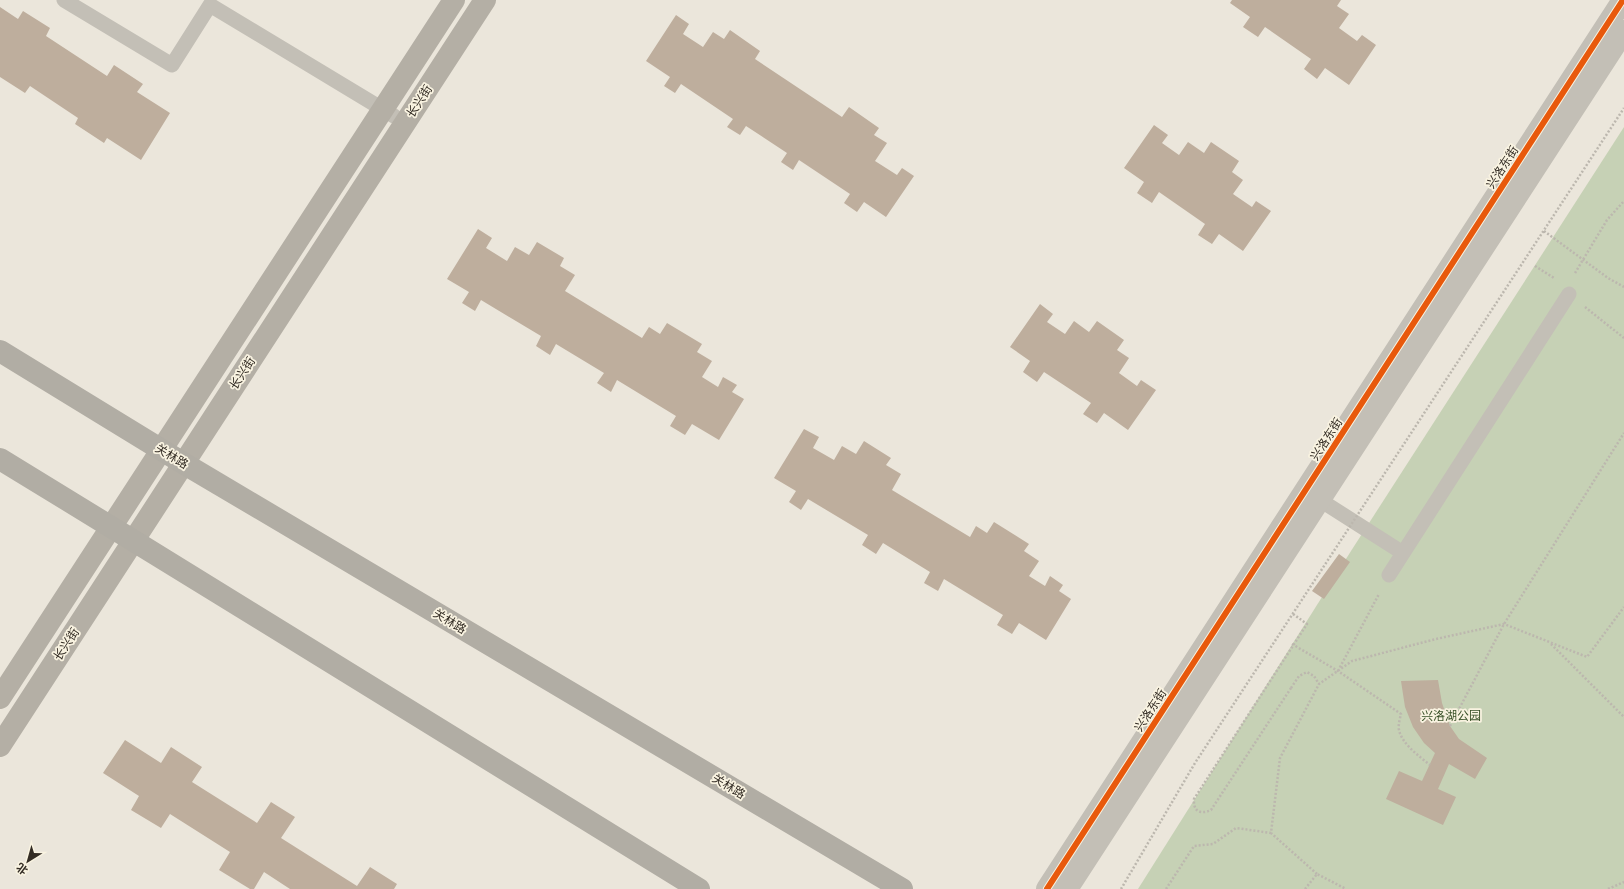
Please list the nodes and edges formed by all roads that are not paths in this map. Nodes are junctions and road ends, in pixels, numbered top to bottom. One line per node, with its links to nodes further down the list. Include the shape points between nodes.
1 (64, 0): 6 (lane, via 172,65 210,5)
2 (454, 0): 6 (main road)
3 (485, 0): 11 (main road, 长兴街)
4 (1623, 0): 21 (street, 兴洛东街)
5 (1624, 31): 12 (street)
6 (388, 113): 9 (main road)
7 (1569, 294): 15 (lane)
8 (0, 351): 9 (main road, 关林路)
9 (161, 449): 11 (main road, 关林路); 13 (main road)
10 (0, 459): 13 (main road)
11 (183, 463): 14 (main road, 长兴街); 20 (main road, 关林路)
12 (1320, 500): 15 (lane); 22 (street)
13 (112, 527): 14 (main road); 17 (main road)
14 (134, 541): 18 (main road, 长兴街); 19 (main road)
15 (1403, 553): 16 (lane)
16 (1389, 575)
17 (0, 698)
18 (0, 746)
19 (699, 889)
20 (902, 889)
21 (1048, 889)
22 (1067, 889)

